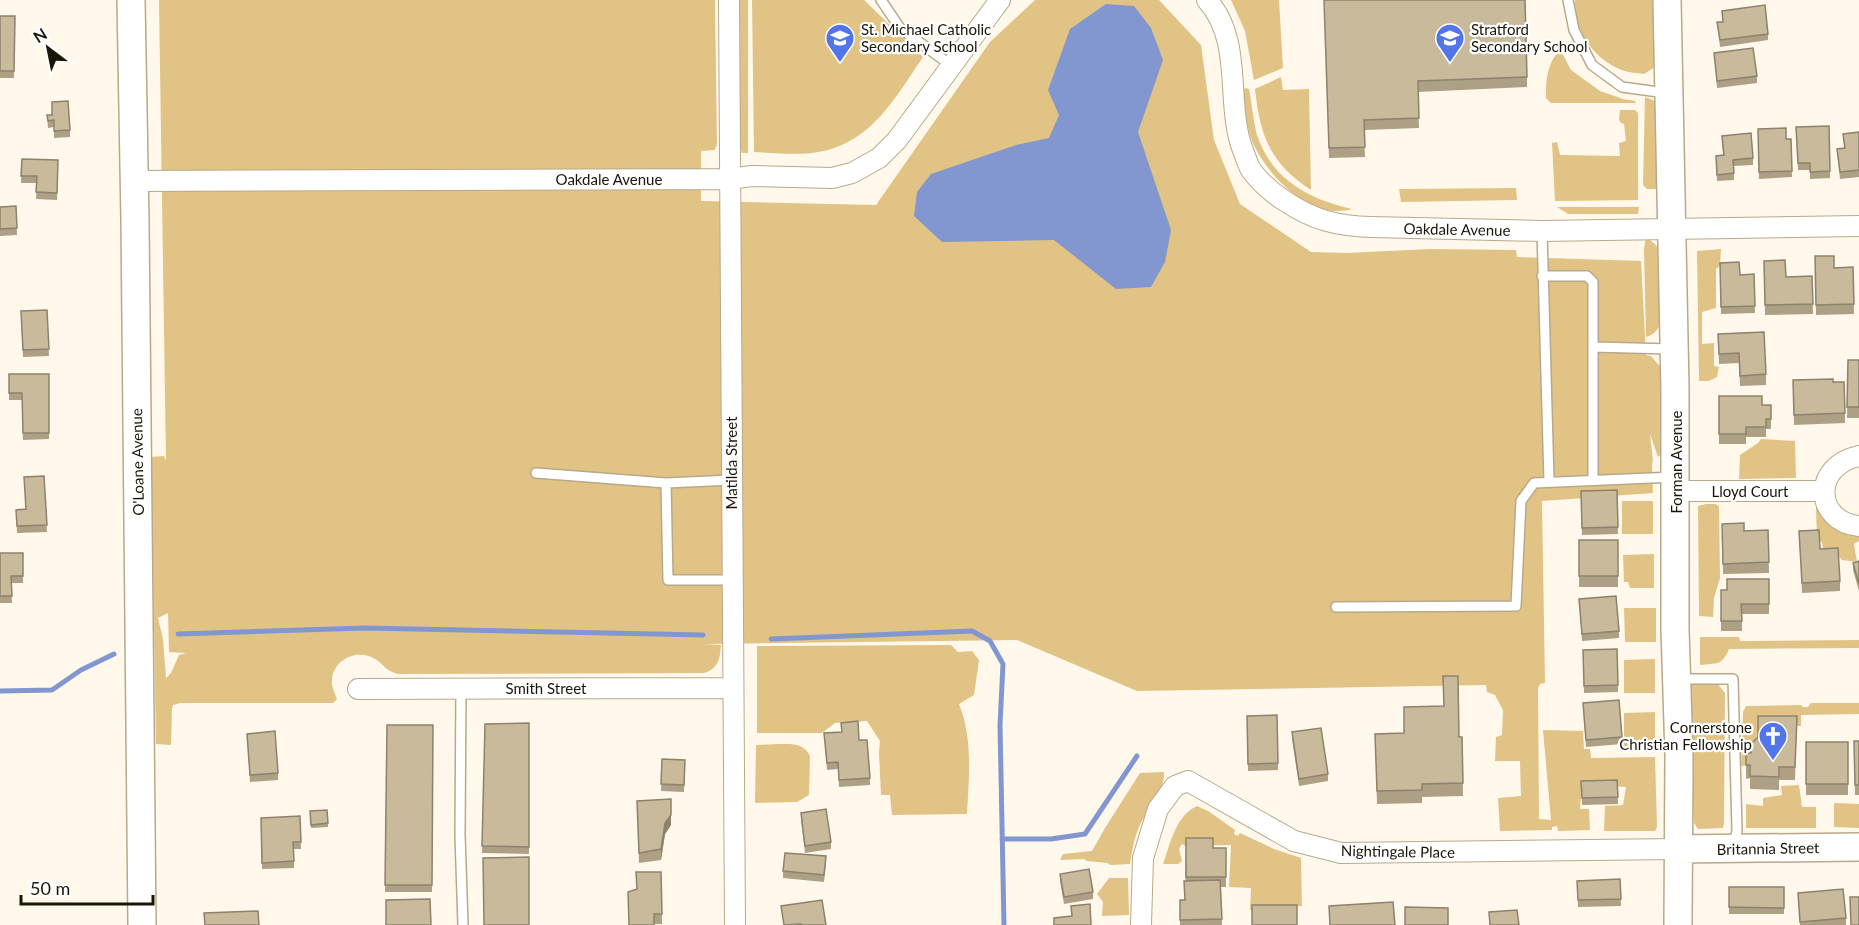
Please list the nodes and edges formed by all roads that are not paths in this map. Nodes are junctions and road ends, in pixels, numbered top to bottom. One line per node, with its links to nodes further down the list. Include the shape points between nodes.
1 (131, 0): 11 (street, O'Loane Avenue)
2 (729, 0): 10 (street, Matilda Street)
3 (881, 0): 8 (lane, via 900,28)
4 (1000, 0): 8 (street, Oakdale Avenue)
5 (1207, 0): 14 (street, Oakdale Avenue, via 1216,10 1229,44 1238,138 1251,169 1272,193 1299,211 1346,226)
6 (1568, 0): 9 (lane, via 1574,30 1592,65 1622,87)
7 (1667, 0): 9 (street, Forman Avenue)
8 (952, 66): 10 (street, Oakdale Avenue, via 897,140 879,158 852,173 832,178)
9 (1668, 93): 13 (street, Forman Avenue)
10 (729, 179): 11 (street, Oakdale Avenue); 20 (street, Matilda Street)
11 (134, 182): 36 (street, O'Loane Avenue)
12 (1859, 226): 13 (street, Oakdale Avenue)
13 (1672, 230): 14 (street, Oakdale Avenue); 17 (street, Forman Avenue)
14 (1542, 231): 15 (lane)
15 (1542, 276): 16 (lane, via 1587,276 1593,282); 22 (lane)
16 (1593, 347): 17 (lane); 21 (lane)
17 (1674, 350): 24 (street, Forman Avenue)
18 (1859, 456): 25 (street, via 1836,465)
19 (536, 473): 23 (lane)
20 (732, 480): 23 (lane); 27 (street, Matilda Street)
21 (1593, 480): 22 (lane); 24 (lane)
22 (1549, 481): 28 (lane, via 1534,483 1521,501 1516,606)
23 (666, 483): 27 (lane, via 669,580)
24 (1676, 484): 25 (street, Lloyd Court); 29 (street, Forman Avenue)
25 (1824, 491): 26 (street, via 1833,514 1845,523)
26 (1859, 526)
27 (732, 580): 31 (street, Matilda Street)
28 (1336, 607)
29 (1676, 679): 34 (street, Forman Avenue); 35 (lane, via 1733,679 1737,831)
30 (461, 688): 31 (street, Smith Street); 32 (street, Smith Street); 37 (lane)
31 (733, 688): 38 (street, Matilda Street)
32 (358, 689)
33 (1859, 847): 35 (street, Britannia Street)
34 (1678, 849): 35 (street, Britannia Street); 39 (street, Nightingale Place, via 1341,853 1294,841 1188,781 1175,786 1158,809 1143,858); 40 (street, Forman Avenue)
35 (1734, 849)
36 (142, 925)
37 (463, 925)
38 (735, 925)
39 (1141, 925)
40 (1678, 925)

